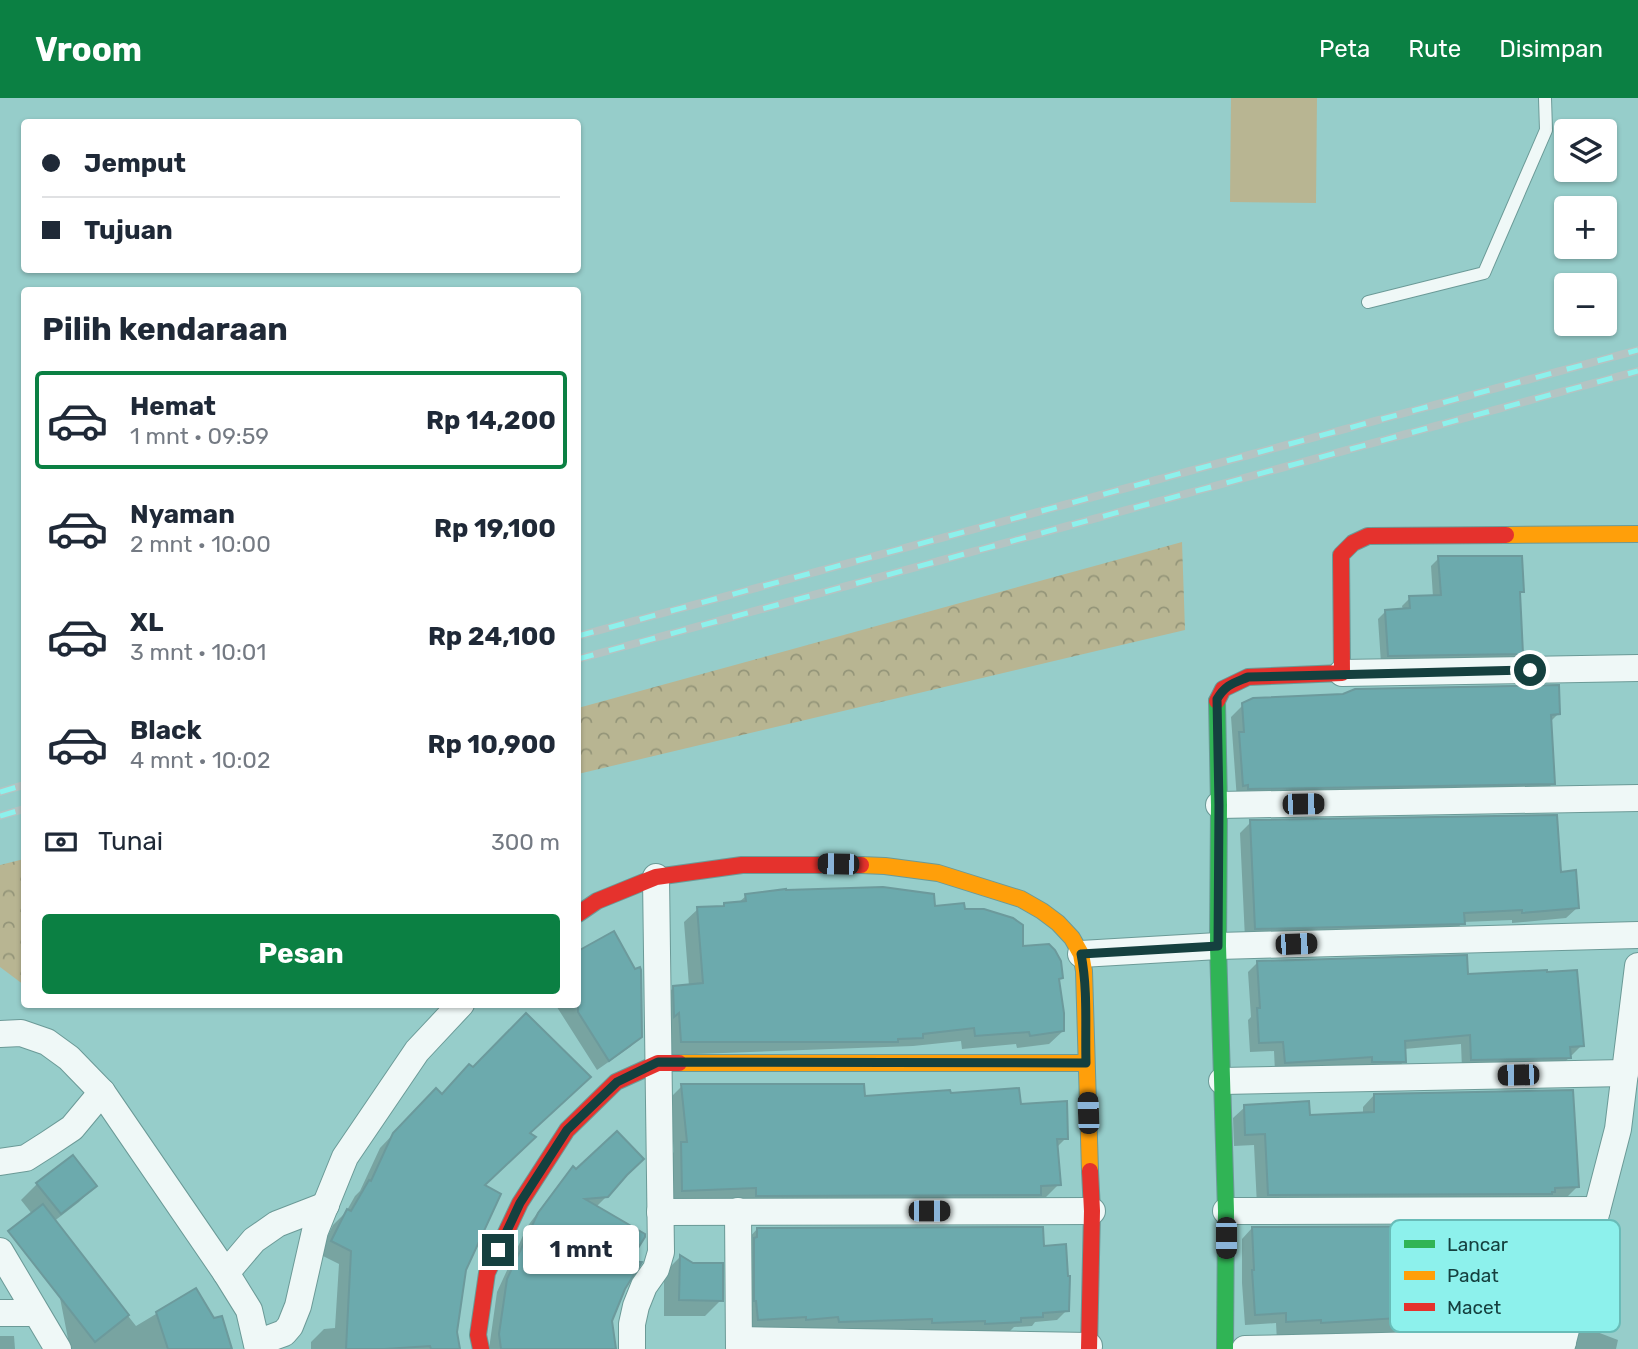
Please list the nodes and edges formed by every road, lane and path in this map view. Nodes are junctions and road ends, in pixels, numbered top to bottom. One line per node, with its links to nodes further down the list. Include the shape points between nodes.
1 (1545, 98): 2 (lane, via 1546,130 1484,273)
2 (1368, 302)
3 (1638, 534): 5 (street, via 1359,538 1341,555)
4 (1638, 668): 5 (street)
5 (1342, 673): 7 (street, via 1248,677 1223,689 1217,699)
6 (1638, 798): 7 (street)
7 (1219, 805): 11 (street)
8 (656, 877): 9 (street); 12 (street, via 742,865 790,864 885,866 938,873 1021,899 1058,923); 16 (street)
9 (581, 912)
10 (1638, 935): 11 (street)
11 (1218, 946): 12 (street); 19 (street)
12 (1081, 954): 17 (street)
13 (1638, 966): 18 (street)
14 (457, 1008): 22 (street, via 417,1051 345,1157)
15 (0, 1034): 20 (street, via 21,1033 47,1042)
16 (658, 1062): 17 (street); 27 (street); 40 (street, via 617,1082 567,1130 520,1203 487,1273 478,1335)
17 (1086, 1063): 25 (street)
18 (1625, 1073): 19 (street); 23 (street, via 1618,1129)
19 (1222, 1081): 26 (street)
20 (102, 1092): 21 (street, via 72,1128 26,1158); 30 (street)
21 (0, 1162)
22 (326, 1205): 30 (street, via 278,1224 254,1240); 34 (street)
23 (1597, 1210): 26 (street); 28 (street)
24 (738, 1211): 25 (street); 27 (street); 35 (street)
25 (1092, 1211): 38 (street)
26 (1226, 1211): 42 (street)
27 (660, 1212): 41 (street, via 661,1252 636,1306)
28 (1594, 1220)
29 (0, 1251): 32 (street)
30 (226, 1273): 31 (street)
31 (249, 1310): 34 (street); 36 (street)
32 (35, 1312): 33 (street); 39 (street)
33 (0, 1313)
34 (287, 1341): 36 (street)
35 (739, 1344): 38 (street)
36 (258, 1346)
37 (1562, 1346): 43 (street)
38 (1089, 1348)
39 (58, 1349)
40 (481, 1349)
41 (632, 1349)
42 (1225, 1349)
43 (1245, 1349)

